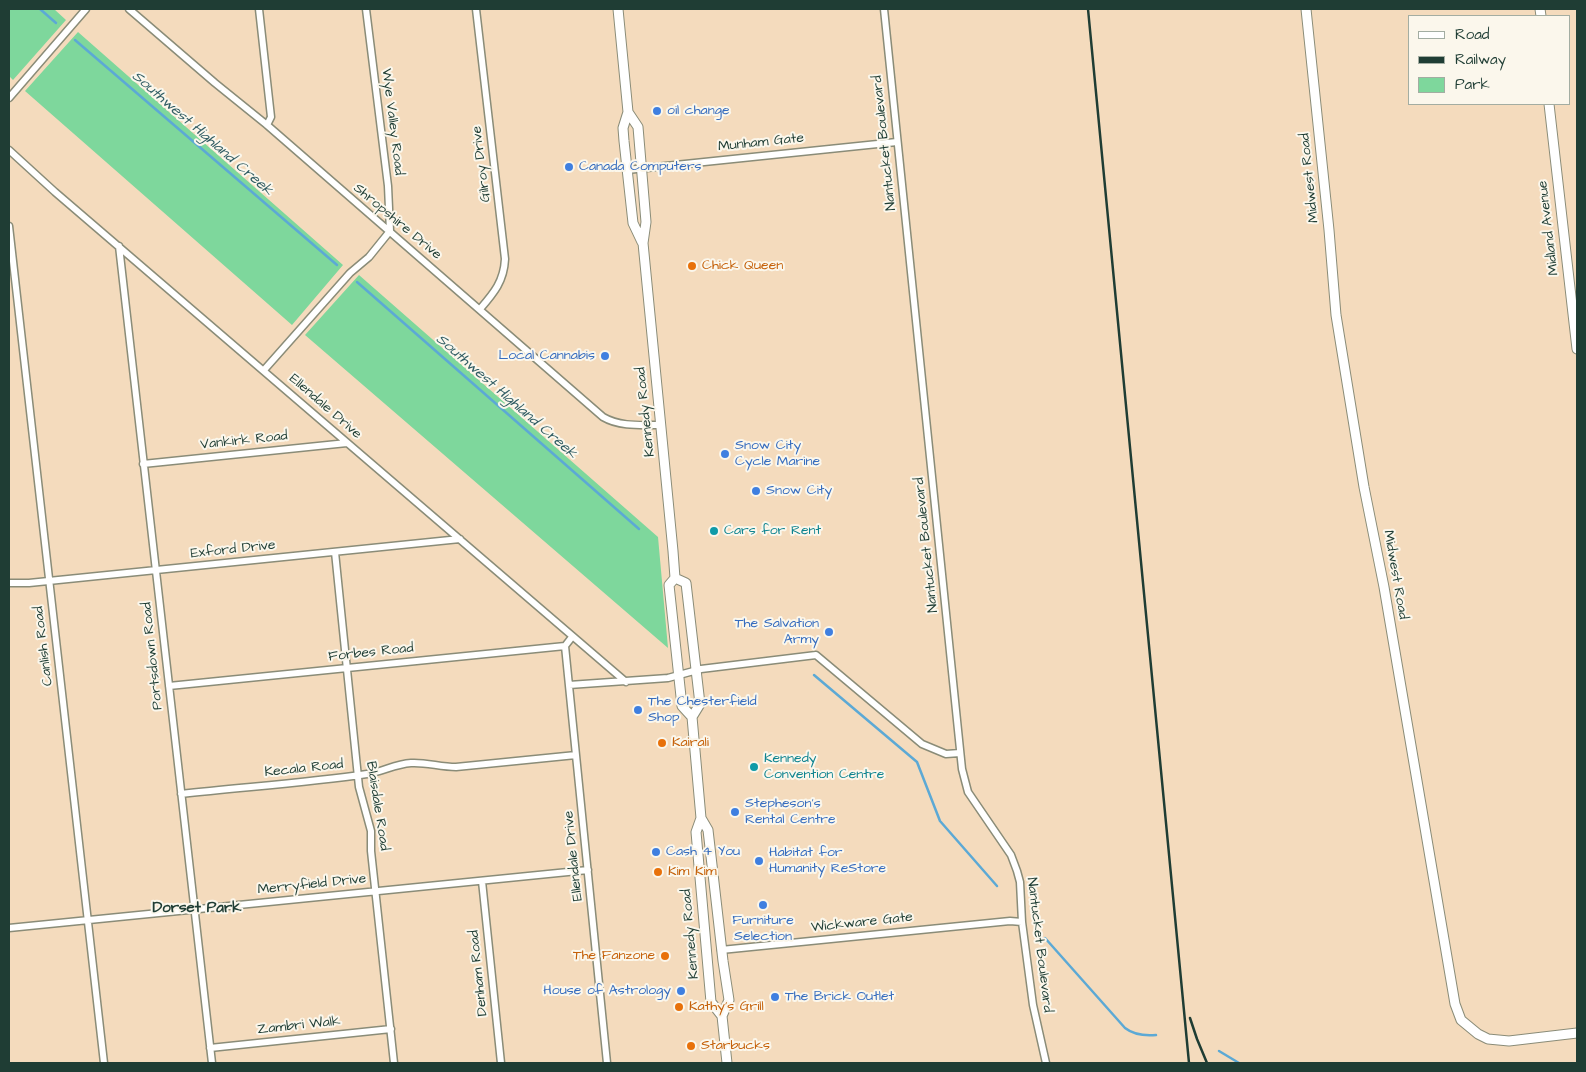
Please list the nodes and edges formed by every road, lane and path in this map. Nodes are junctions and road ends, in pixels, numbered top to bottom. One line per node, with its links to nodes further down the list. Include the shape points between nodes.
1 (86, 9): 9 (street)
2 (129, 9): 12 (street, Shropshire Drive)
3 (259, 9): 12 (street, via 271,117)
4 (366, 9): 18 (street, Wye Valley Road, via 388,186)
5 (476, 9): 21 (street, Gilroy Drive, via 506,259 505,273)
6 (618, 9): 11 (main road, Kennedy Road)
7 (884, 9): 13 (street, Nantucket Boulevard)
8 (1306, 9): 58 (main road, Midwest Road, via 1336,314 1455,1004 1461,1020 1488,1039 1509,1041)
9 (9, 98)
10 (1549, 105): 22 (main road, Midland Avenue)
11 (628, 112): 15 (main road, Kennedy Road, via 638,127); 16 (main road, Kennedy Road, via 623,128)
12 (267, 125): 18 (street, Shropshire Drive)
13 (897, 142): 15 (street, Munham Gate); 42 (street, Nantucket Boulevard)
14 (9, 150): 20 (street, Ellendale Drive)
15 (641, 168): 16 (street, Munham Gate); 19 (main road, Kennedy Road, via 646,222)
16 (627, 170): 19 (main road, Kennedy Road, via 633,223)
17 (9, 226): 31 (street, Canlish Road)
18 (390, 231): 21 (street, Shropshire Drive); 23 (street)
19 (642, 243): 24 (main road, Kennedy Road)
20 (119, 246): 23 (street, Ellendale Drive); 26 (street, Portsdown Road)
21 (480, 309): 24 (street, Shropshire Drive, via 603,417 615,423)
22 (1577, 349)
23 (264, 370): 25 (street, Ellendale Drive)
24 (661, 425): 30 (main road, Kennedy Road)
25 (347, 443): 26 (street, Vankirk Road); 27 (street, Ellendale Drive)
26 (143, 464): 29 (street, Portsdown Road)
27 (460, 539): 28 (street, Exford Drive); 33 (street, Ellendale Drive)
28 (335, 552): 29 (street, Exford Drive); 35 (street, Blaisdale Road)
29 (156, 570): 31 (street, Exford Drive); 40 (street, Portsdown Road)
30 (675, 578): 36 (main road, Kennedy Road, via 686,584); 37 (main road, Kennedy Road, via 669,584)
31 (49, 581): 32 (street, Exford Drive); 51 (street, Canlish Road)
32 (9, 583)
33 (572, 637): 34 (street); 38 (street, Ellendale Drive)
34 (565, 646): 35 (street, Forbes Road); 39 (street, Ellendale Drive)
35 (347, 668): 40 (street, Forbes Road); 44 (street, Blaisdale Road)
36 (696, 671): 37 (street); 41 (main road, Kennedy Road, via 700,704); 42 (street, via 816,655 922,744 946,754)
37 (679, 676): 38 (street); 41 (main road, Kennedy Road, via 682,706)
38 (626, 682): 39 (street)
39 (569, 685): 43 (street, Ellendale Drive)
40 (169, 686): 45 (street, Portsdown Road)
41 (692, 717): 46 (main road, Kennedy Road)
42 (960, 754): 52 (street, Nantucket Boulevard, via 968,792 1011,855 1020,882)
43 (576, 755): 44 (street, Kecala Road, via 456,767 408,763); 47 (street, Ellendale Drive)
44 (358, 775): 45 (street, Kecala Road); 49 (street, Blaisdale Road, via 371,831)
45 (181, 794): 50 (street, Portsdown Road)
46 (701, 818): 54 (main road, Kennedy Road, via 708,830); 55 (main road, Kennedy Road, via 696,832)
47 (588, 870): 48 (street, Merryfield Drive); 64 (street, Ellendale Drive)
48 (482, 880): 49 (street, Merryfield Drive); 63 (street, Denham Road)
49 (376, 891): 50 (street, Merryfield Drive); 57 (street, Blaisdale Road)
50 (194, 910): 51 (street, Merryfield Drive); 59 (street, Portsdown Road)
51 (88, 920): 53 (street, Merryfield Drive); 60 (street, Canlish Road)
52 (1022, 922): 54 (street, Wickware Gate); 66 (street, Nantucket Boulevard, via 1033,1005)
53 (9, 928)
54 (722, 950): 55 (main road, Wickware Gate); 56 (main road, Kennedy Road, via 729,1000)
55 (705, 952): 56 (main road, Kennedy Road, via 711,1002)
56 (722, 1016): 65 (main road, Kennedy Road)
57 (390, 1029): 59 (street, Zambri Walk); 62 (street, Blaisdale Road)
58 (1577, 1034)
59 (210, 1048): 61 (street, Portsdown Road)
60 (104, 1063)
61 (212, 1063)
62 (394, 1063)
63 (501, 1063)
64 (607, 1063)
65 (727, 1063)
66 (1046, 1063)

